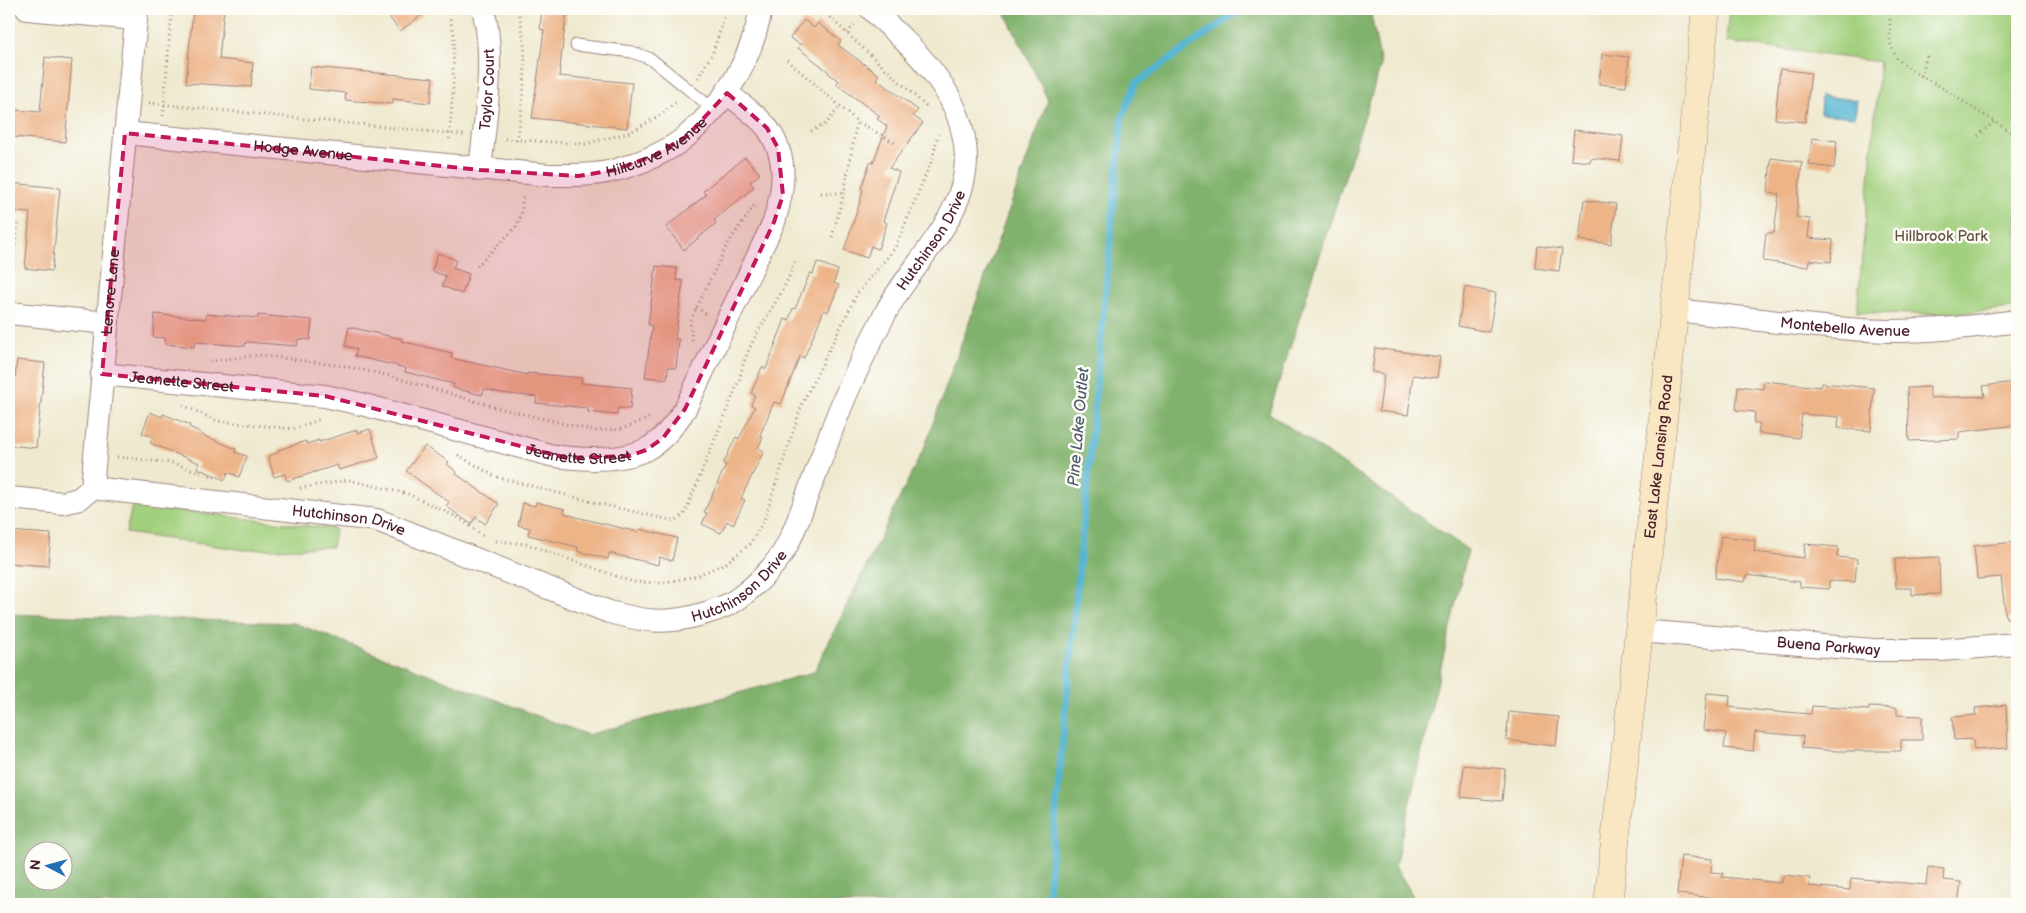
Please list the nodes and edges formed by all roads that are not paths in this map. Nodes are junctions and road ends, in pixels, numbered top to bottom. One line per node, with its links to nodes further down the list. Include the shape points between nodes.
1 (27, 9): 6 (street)
2 (483, 9): 10 (street, Taylor Court, via 489,82)
3 (761, 9): 8 (street, Hillcurve Avenue, via 746,58)
4 (871, 9): 16 (street, Hutchinson Drive, via 928,63 951,99 964,138 964,181 957,206 888,309 856,372 782,554 738,600 689,618 666,622 635,619 609,612 378,520)
5 (1706, 9): 11 (street, East Lake Lansing Road)
6 (136, 14): 9 (street, Lenore Lane)
7 (576, 45): 8 (lane, via 632,52 651,60 690,90)
8 (720, 101): 10 (street, Hillcurve Avenue, via 687,136 655,156 615,170 578,176); 15 (street, Jeanette Street, via 767,128 778,148 783,195 774,222 685,409 662,438 646,450 629,456 585,459 550,456 325,396)
9 (125, 133): 10 (street, Hodge Avenue); 14 (street, Lenore Lane)
10 (480, 170)
11 (1674, 310): 13 (street, Montebello Avenue, via 1888,330 1941,330); 18 (street, East Lake Lansing Road)
12 (9, 313): 14 (street)
13 (2017, 321)
14 (108, 323): 15 (street, Lenore Lane)
15 (102, 374): 16 (street, Lenore Lane)
16 (92, 488): 17 (street, via 79,499 63,504)
17 (9, 498)
18 (1639, 631): 19 (street, Buena Parkway, via 1874,650 1941,650); 20 (street, East Lake Lansing Road)
19 (2017, 644)
20 (1608, 904)

